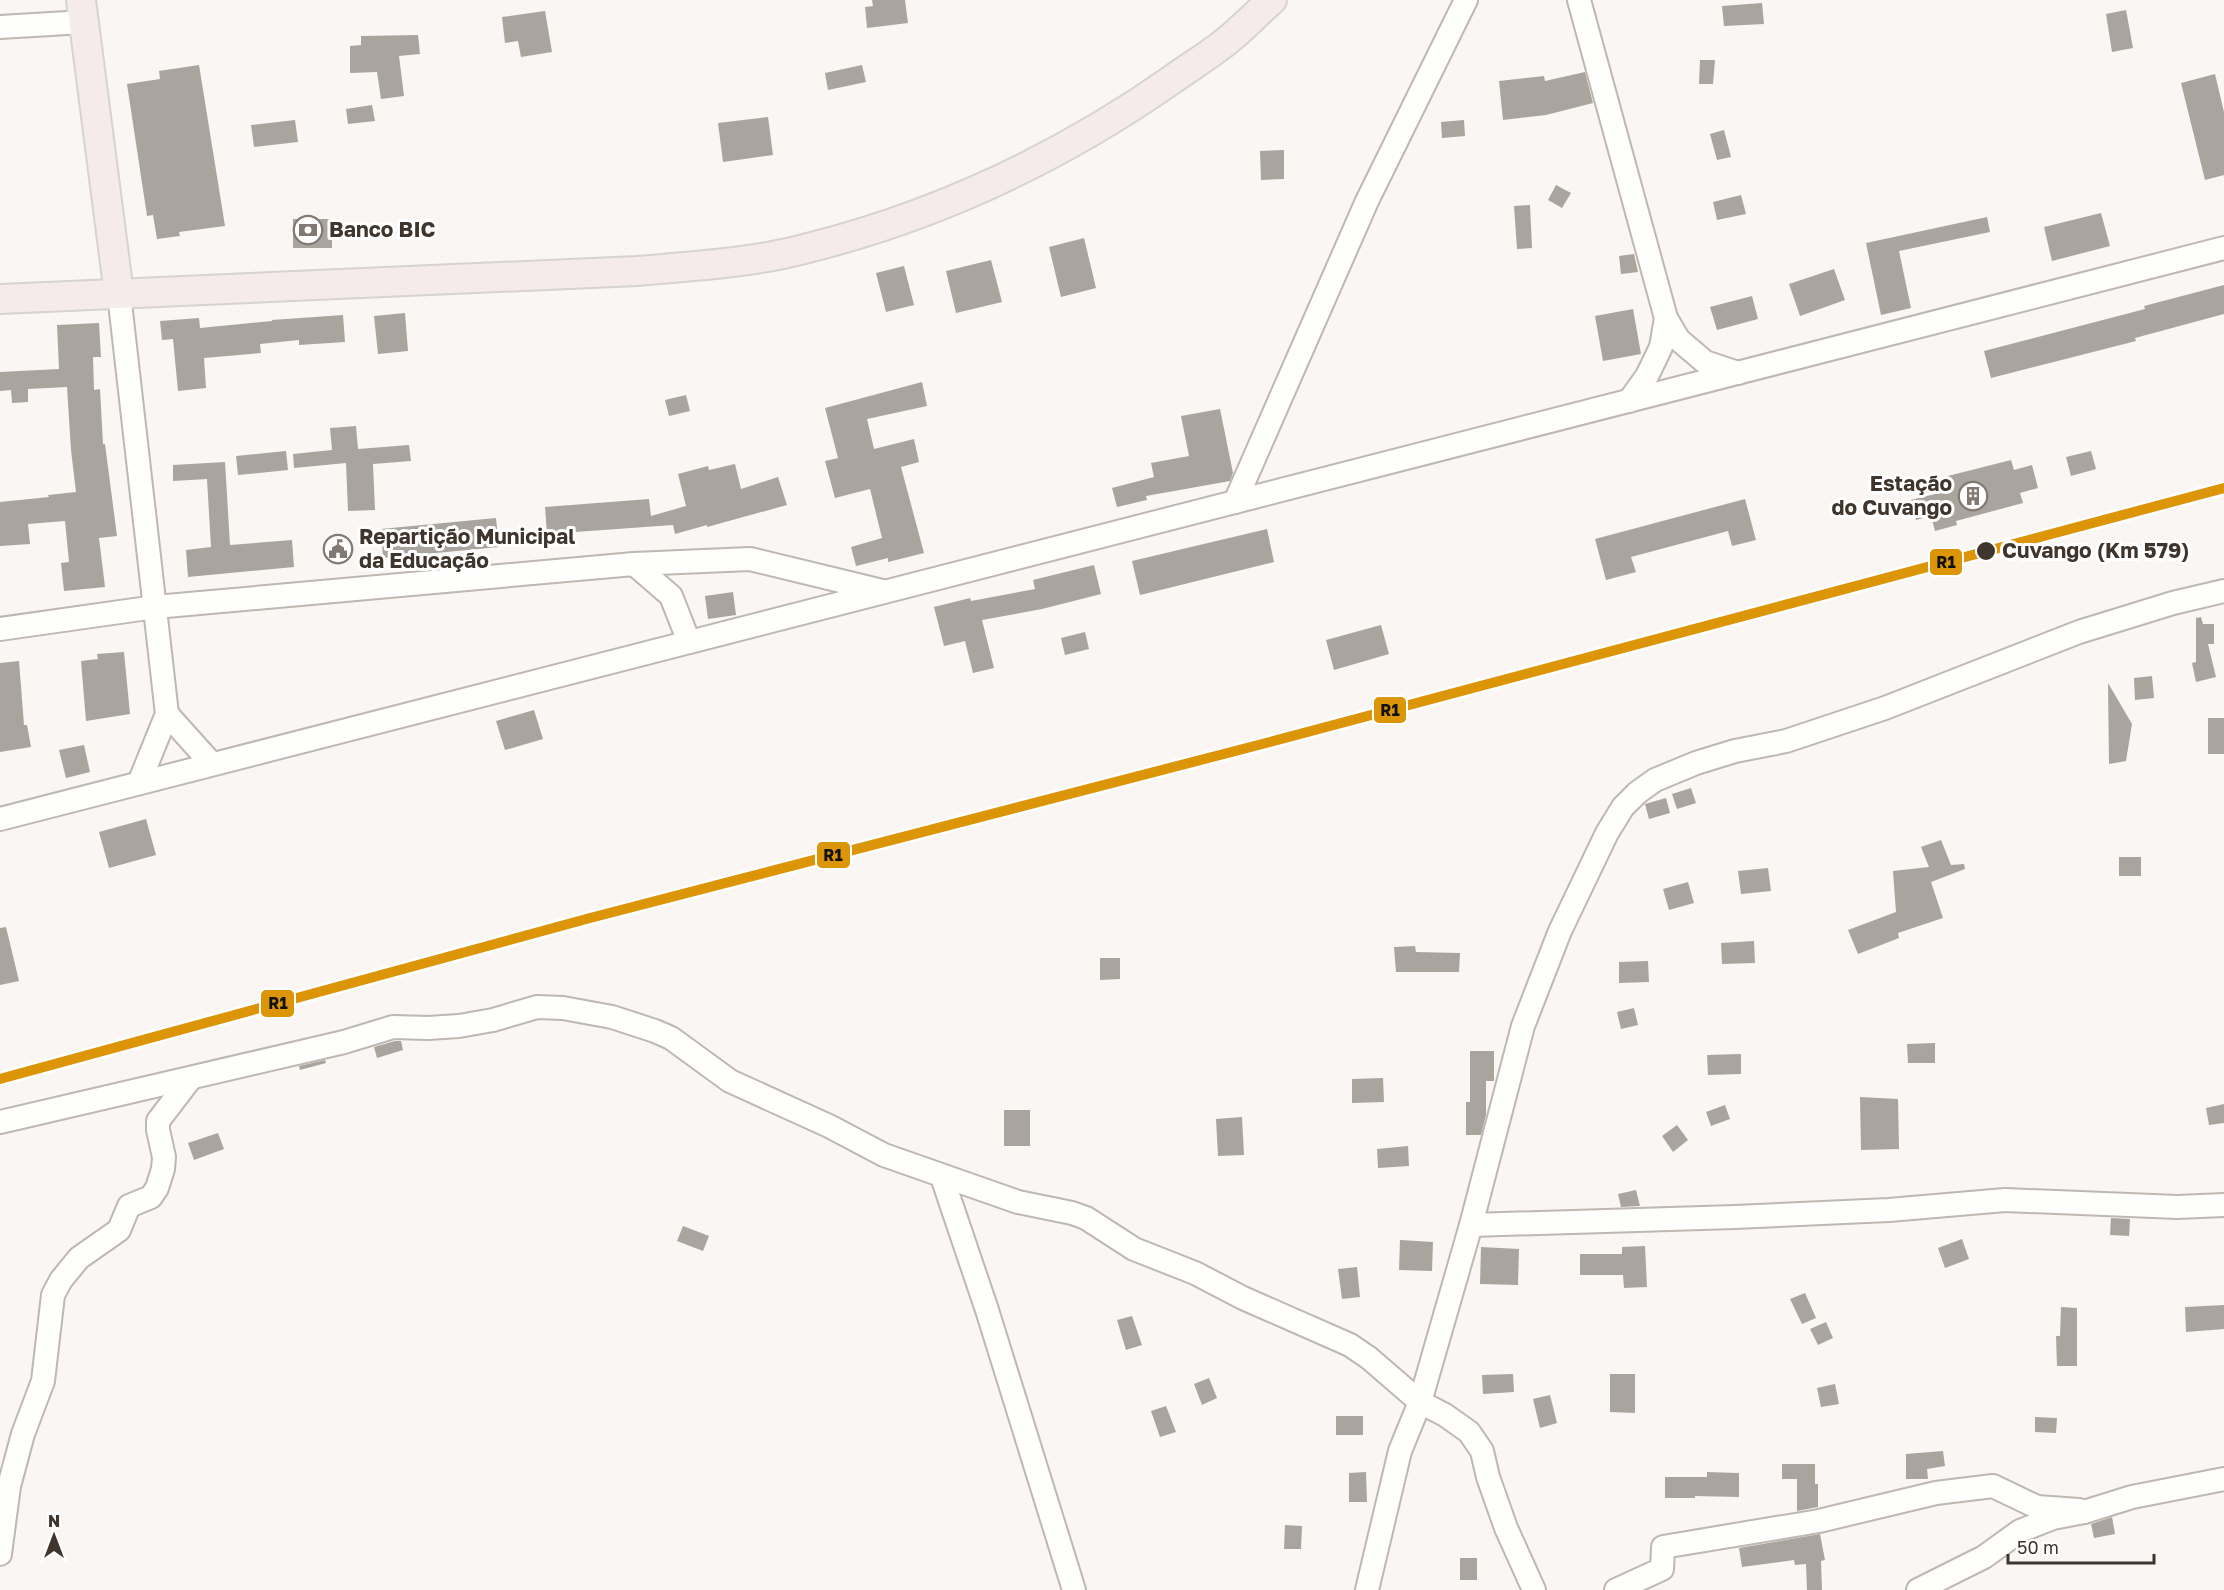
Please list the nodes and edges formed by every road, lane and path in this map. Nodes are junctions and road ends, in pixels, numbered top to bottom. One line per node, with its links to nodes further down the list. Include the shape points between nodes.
1 (1272, 0): 7 (main road, via 1228,41 1135,106 1044,159 886,226 807,249 722,264 638,272)
2 (1466, 0): 12 (street, via 1367,201)
3 (1579, 0): 9 (street)
4 (82, 11): 5 (street); 7 (main road)
5 (0, 27)
6 (2224, 248): 10 (street)
7 (119, 294): 8 (main road); 16 (street)
8 (0, 299)
9 (1666, 318): 10 (street, via 1679,340 1705,362); 11 (street, via 1661,347)
10 (1739, 373): 11 (street)
11 (1629, 401): 12 (street)
12 (1235, 502): 14 (street)
13 (634, 564): 14 (street, via 750,559); 16 (street); 18 (street, via 671,596)
14 (886, 591): 18 (street)
15 (2224, 591): 27 (street, via 2079,632 1885,708 1786,741 1695,763 1655,780 1637,793 1607,833 1560,931 1527,1015)
16 (155, 607): 17 (street); 19 (street)
17 (0, 629)
18 (690, 642): 20 (street)
19 (167, 714): 20 (street); 21 (street)
20 (212, 764): 21 (street)
21 (139, 783): 22 (street)
22 (0, 819)
23 (191, 1078): 24 (street); 25 (street, via 393,1027 459,1026 537,1007 563,1008 612,1017 671,1038 730,1081 884,1155); 31 (street, via 158,1121 164,1157 154,1194 129,1206 119,1230 79,1258 57,1287 43,1381 9,1486)
24 (0, 1122)
25 (942, 1177): 28 (street, via 1018,1202 1086,1218 1134,1249 1350,1345); 32 (street)
26 (2224, 1205): 27 (street, via 2177,1207 2005,1200 1888,1210)
27 (1471, 1225): 28 (street)
28 (1420, 1402): 33 (street, via 1400,1451); 34 (street, via 1476,1440 1506,1528)
29 (2224, 1479): 30 (street, via 2132,1497)
30 (2084, 1512): 35 (street, via 2037,1507 1993,1486 1936,1493 1819,1521 1663,1547 1662,1569); 36 (street, via 2053,1518 2020,1531 1984,1557)
31 (0, 1554)
32 (1074, 1590)
33 (1367, 1590)
34 (1534, 1590)
35 (1616, 1590)
36 (1918, 1590)

